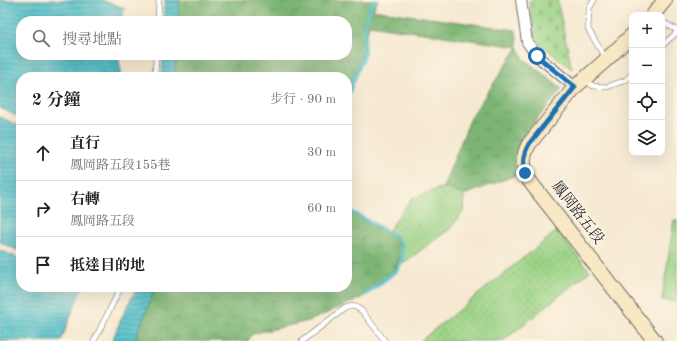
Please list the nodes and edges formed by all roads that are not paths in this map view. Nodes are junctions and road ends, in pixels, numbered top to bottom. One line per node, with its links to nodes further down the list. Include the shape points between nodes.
1 (159, 0): 6 (lane)
2 (521, 0): 15 (street, via 528,42 537,56)
3 (594, 0): 12 (lane, via 590,9 588,29)
4 (665, 0): 5 (street)
5 (655, 12)
6 (158, 16)
7 (665, 24): 8 (lane)
8 (677, 31): 10 (lane)
9 (629, 38): 12 (street, 鳳岡路五段)
10 (665, 43)
11 (156, 60): 13 (lane)
12 (606, 60): 15 (street, 鳳岡路五段)
13 (155, 72)
14 (629, 77): 15 (lane, via 607,87)
15 (579, 83): 20 (street, 鳳岡路五段, via 526,149 523,161 525,173)
16 (118, 292): 17 (lane)
17 (94, 341)
18 (302, 341): 19 (lane, via 345,308 352,306 362,311)
19 (385, 341)
20 (655, 341)

